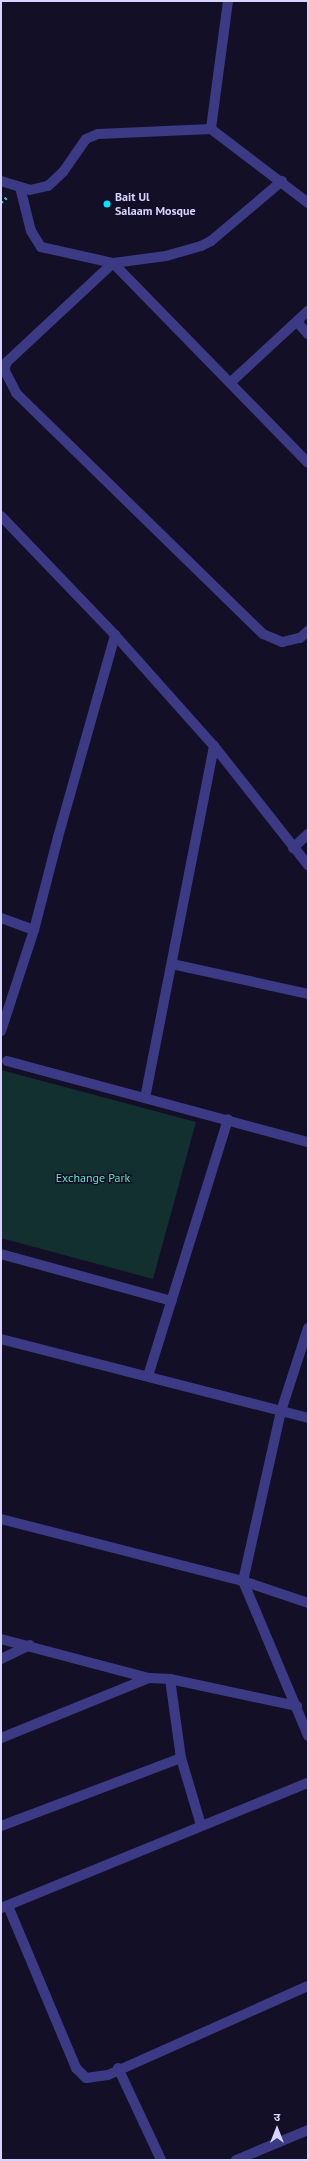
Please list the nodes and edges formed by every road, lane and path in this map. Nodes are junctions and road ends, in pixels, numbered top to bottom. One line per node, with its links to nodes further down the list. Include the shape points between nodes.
1 (228, 1): 2 (street)
2 (211, 129): 4 (street); 5 (street, via 91,136 86,139 64,172 48,186 35,190)
3 (1, 181): 5 (street)
4 (282, 181): 6 (street); 7 (street, via 206,244 166,256)
5 (20, 187): 7 (street, via 31,231 41,246)
6 (308, 203)
7 (113, 263): 11 (street); 14 (street, via 7,362 4,368 7,378 16,393 263,634 282,642 300,638)
8 (308, 311): 9 (street)
9 (298, 323): 10 (street); 11 (street)
10 (308, 334)
11 (231, 382): 12 (street)
12 (308, 463)
13 (1, 516): 15 (street)
14 (308, 631)
15 (115, 635): 16 (street); 21 (street)
16 (214, 746): 18 (street); 22 (street)
17 (308, 834): 18 (street)
18 (292, 848): 19 (street)
19 (308, 865)
20 (1, 918): 21 (street)
21 (34, 930): 24 (street)
22 (172, 964): 23 (street); 26 (street)
23 (308, 994)
24 (1, 1031)
25 (7, 1061): 26 (street)
26 (145, 1098): 27 (street)
27 (228, 1119): 28 (street); 30 (street)
28 (308, 1142)
29 (1, 1254): 30 (street)
30 (172, 1300): 33 (street)
31 (308, 1328): 34 (street)
32 (1, 1339): 33 (street)
33 (148, 1376): 34 (street)
34 (281, 1411): 35 (street); 37 (street)
35 (308, 1418)
36 (1, 1519): 37 (street)
37 (243, 1581): 38 (street); 44 (street)
38 (308, 1602)
39 (1, 1639): 40 (street)
40 (30, 1645): 41 (street); 42 (street)
41 (1, 1659)
42 (149, 1678): 43 (street); 46 (street)
43 (170, 1679): 44 (street); 47 (street)
44 (297, 1706): 45 (street)
45 (308, 1736)
46 (1, 1738)
47 (181, 1758): 49 (street); 50 (street)
48 (308, 1782): 49 (street)
49 (201, 1825): 51 (street)
50 (1, 1826)
51 (5, 1907): 53 (street, via 80,2074 86,2078 108,2075)
52 (308, 1986): 53 (street)
53 (118, 2068): 55 (street)
54 (308, 2130): 56 (street)
55 (161, 2160)
56 (236, 2160)

